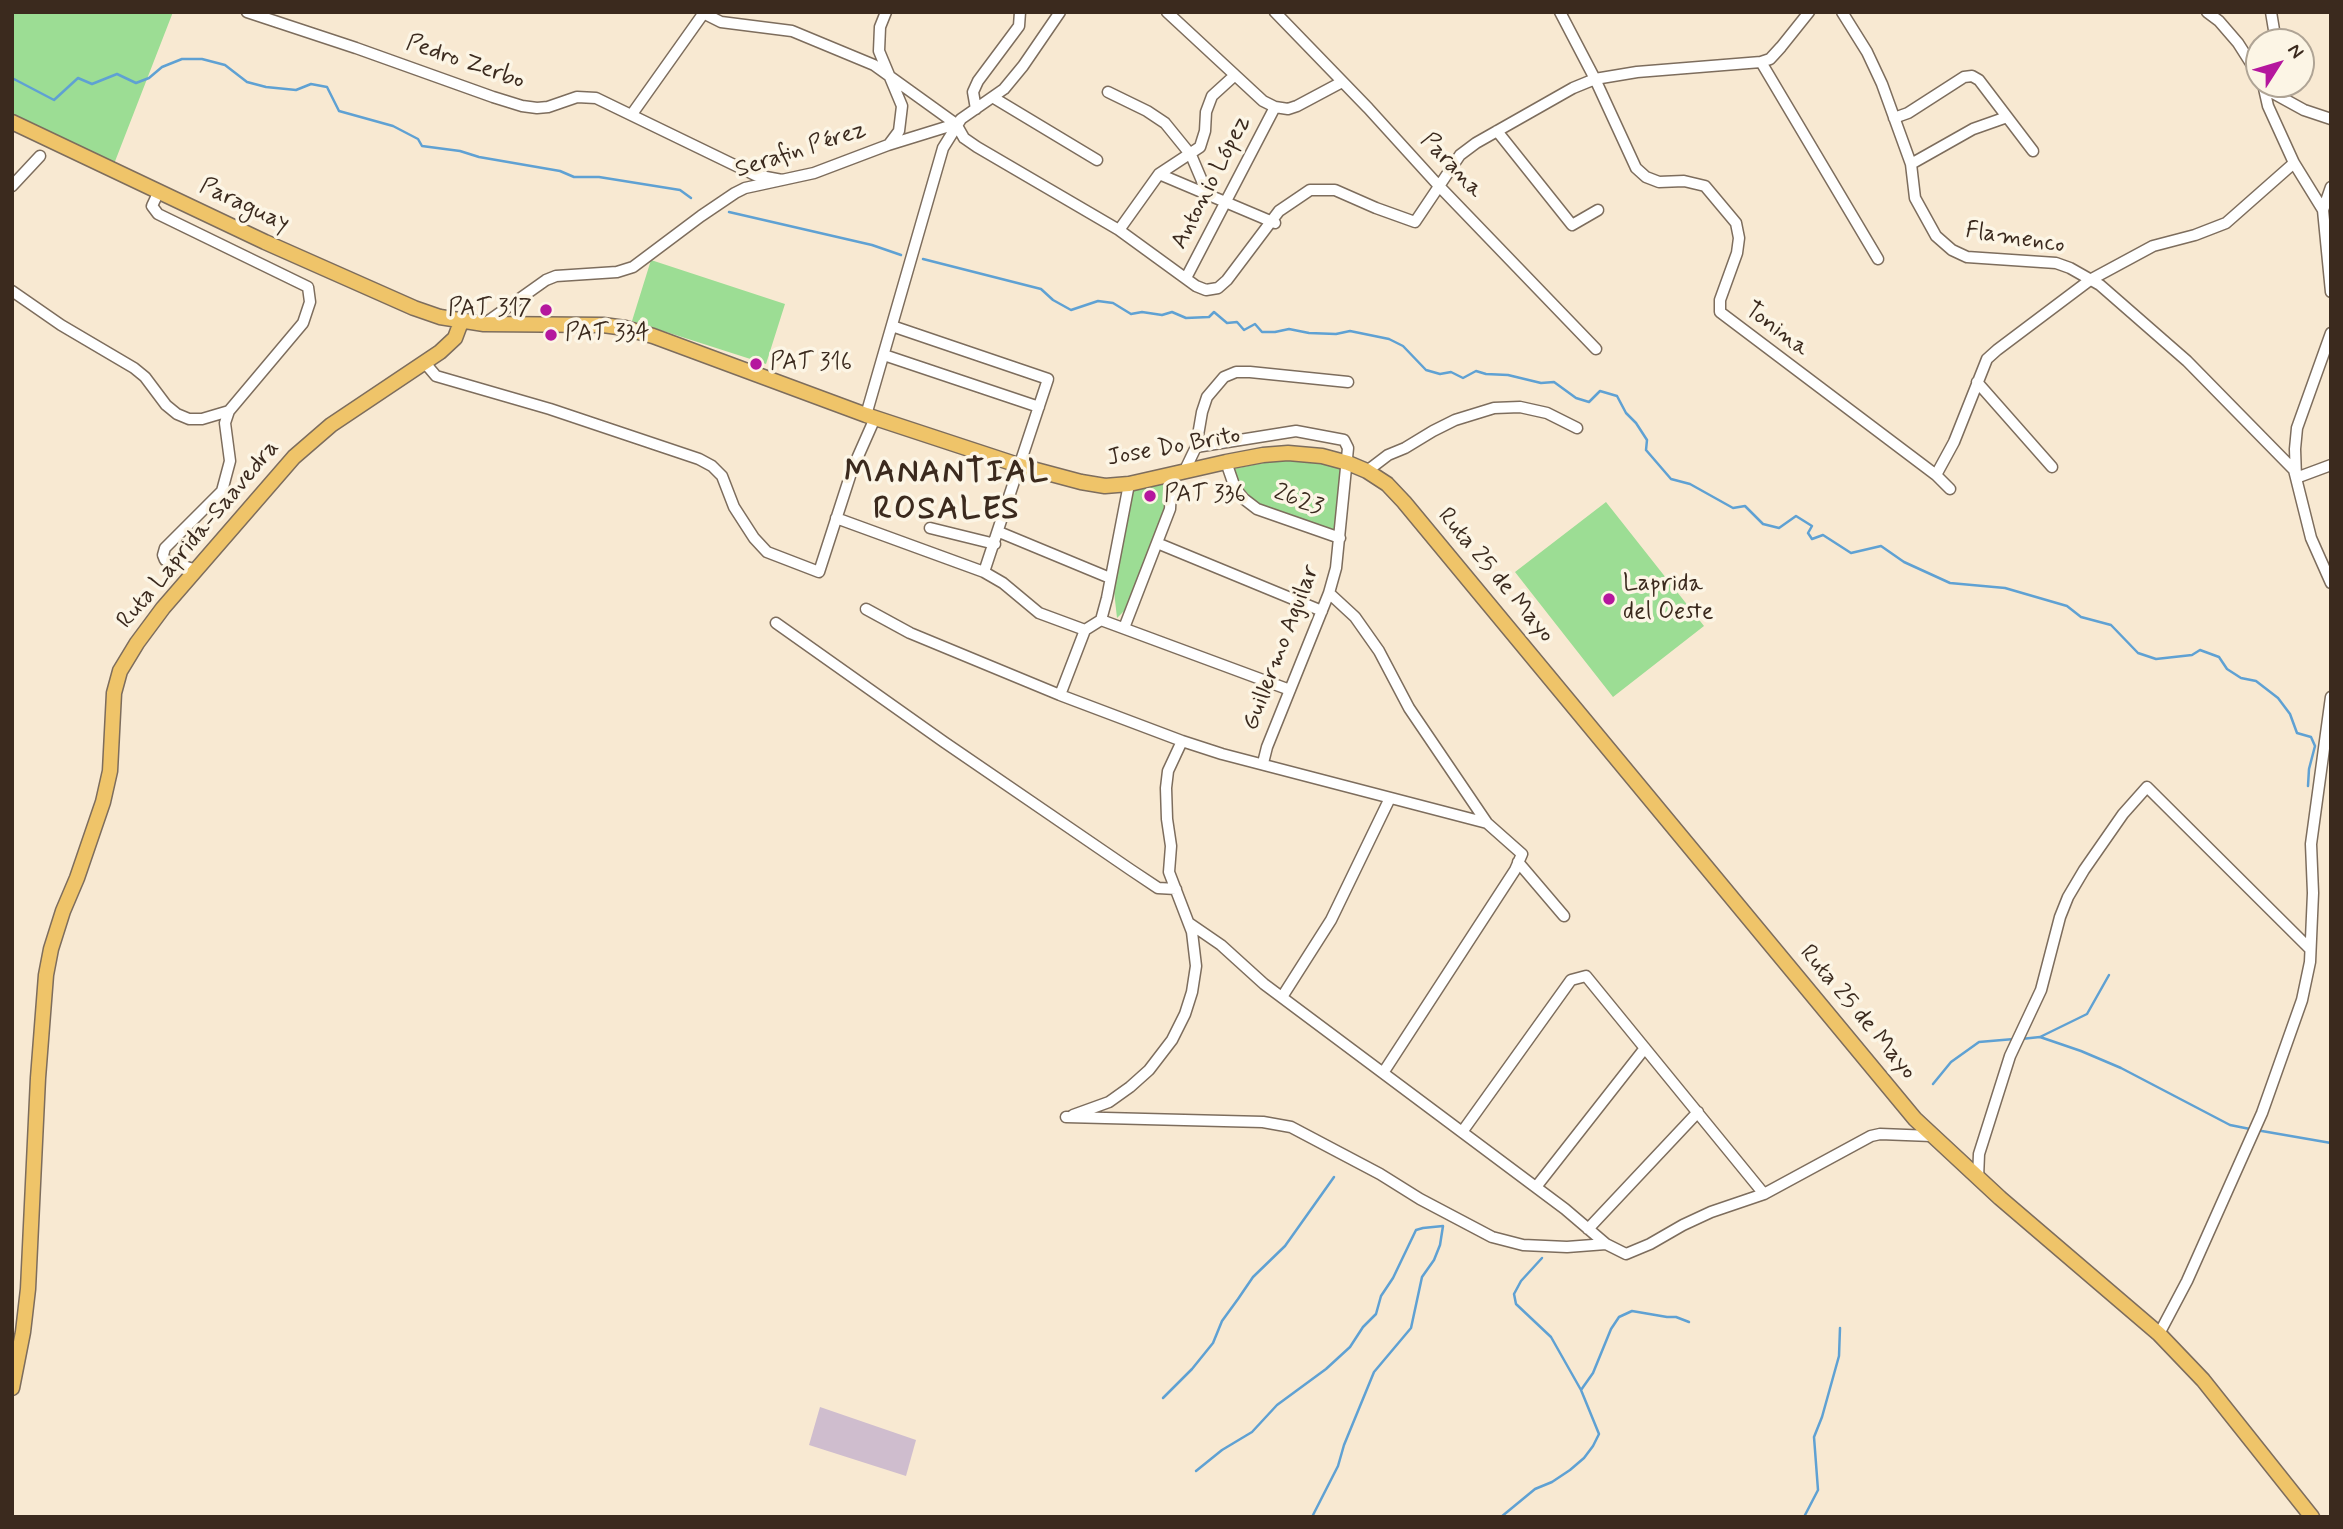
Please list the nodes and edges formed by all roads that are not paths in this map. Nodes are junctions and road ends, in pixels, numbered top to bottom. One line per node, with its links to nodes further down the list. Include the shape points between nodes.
1 (247, 12): 24 (street, Pedro Zerbo, via 522,106 548,107 587,97)
2 (886, 12): 15 (street, via 879,51)
3 (1020, 12): 23 (street, via 1019,26 973,92)
4 (1060, 12): 19 (street, via 1023,66)
5 (1167, 12): 14 (street)
6 (1275, 12): 17 (street, Parana)
7 (1560, 12): 16 (street, Tonina)
8 (1809, 12): 13 (street, via 1770,59)
9 (1842, 12): 26 (street, Flamenco, via 1867,52)
10 (2207, 12): 12 (street)
11 (702, 13): 15 (street, via 721,22 792,31 874,65); 24 (street)
12 (2245, 54)
13 (1761, 62): 16 (street); 50 (street)
14 (1234, 76): 22 (street); 33 (street, via 1212,96 1206,131)
15 (892, 79): 29 (street); 31 (street, via 902,115 899,131)
16 (1595, 79): 30 (street); 76 (street, Tonina, via 1636,168 1659,182 1704,186 1735,223 1740,239 1720,313)
17 (1342, 82): 22 (street, via 1297,106); 40 (street, Parana)
18 (1108, 92): 33 (street, via 1165,123)
19 (994, 98): 23 (street); 35 (street)
20 (2266, 98): 36 (street)
21 (2284, 98): 27 (street)
22 (1275, 107): 45 (street, Antonio López)
23 (976, 109): 29 (street)
24 (632, 114): 39 (street, Pedro Zerbo, via 755,175)
25 (2007, 117): 26 (street, via 1972,76); 32 (street); 37 (street, via 1973,129)
26 (1894, 118): 37 (street, Flamenco)
27 (2331, 119)
28 (12, 122): 43 (main road, Paraguay)
29 (956, 124): 31 (street, Serafin Pérez); 49 (street, via 964,138 977,147); 57 (street, via 943,148)
30 (1497, 131): 40 (street, via 1460,155); 46 (street, via 1572,225)
31 (888, 145): 39 (street, Serafin Pérez)
32 (2033, 151)
33 (1191, 155): 38 (street); 44 (street)
34 (40, 156): 41 (street)
35 (1097, 160)
36 (2294, 163): 47 (street); 52 (street, via 2226,223 2153,246)
37 (1912, 164): 52 (street, Flamenco, via 1915,198 1936,236 1952,250 1967,257 2056,264)
38 (1159, 174): 44 (street); 49 (street)
39 (782, 180): 56 (street, Serafin Pérez, via 734,193 633,267 556,276)
40 (1438, 185): 48 (street, via 1415,222 1335,190 1310,190 1279,211); 59 (street, Parana)
41 (12, 186)
42 (2331, 187): 47 (street)
43 (159, 191): 55 (main road, Paraguay, via 414,308); 65 (street, via 152,206 158,214 308,287 310,302 303,323)
44 (1208, 195): 45 (street)
45 (1225, 203): 48 (street); 51 (street, Antonio López)
46 (1598, 209)
47 (2323, 210): 54 (street)
48 (1273, 222): 51 (street, via 1218,288 1206,290)
49 (1119, 230): 51 (street)
50 (1878, 259)
51 (1186, 278)
52 (2090, 280): 63 (street, via 1987,359); 77 (street, Flamenco, via 2187,361 2294,470)
53 (12, 291): 65 (street, via 134,368 177,414 202,419)
54 (2331, 292)
55 (461, 322): 56 (main road, Jose Do Brito); 61 (main road, Ruta Laprida-Saavedra, via 455,338)
56 (484, 324): 66 (main road, Jose Do Brito, via 625,328)
57 (892, 326): 60 (street); 64 (street, via 1048,379)
58 (2331, 332): 77 (street, via 2297,428)
59 (1596, 349)
60 (884, 355): 64 (street); 66 (street)
61 (425, 363): 81 (street, via 436,376 699,459 722,476 734,507 767,552 819,572); 86 (main road, Ruta Laprida-Saavedra, via 310,441)
62 (1348, 382): 68 (street, via 1250,372 1224,377 1207,397)
63 (1977, 382): 73 (street); 76 (street)
64 (1040, 407): 71 (street)
65 (229, 411): 86 (street, via 225,430 230,461 222,491 163,555 165,560)
66 (871, 417): 71 (main road, Jose Do Brito); 81 (street)
67 (1577, 428): 74 (street, via 1547,413 1494,408 1455,419)
68 (1196, 447): 70 (street, via 1296,431 1344,440); 75 (street)
69 (1226, 462): 70 (main road, Jose Do Brito, via 1288,453); 75 (main road, Jose Do Brito); 84 (street, 2623, via 1235,488 1257,509)
70 (1348, 463): 74 (main road, Jose Do Brito); 84 (street, Guillermo Aguilar)
71 (1021, 466): 78 (main road, Jose Do Brito, via 1105,486); 83 (street)
72 (2331, 466): 77 (street)
73 (2052, 467)
74 (1367, 471): 80 (main road, Jose Do Brito)
75 (1178, 473): 78 (main road, Jose Do Brito); 85 (street)
76 (1936, 475): 79 (street, Tonina)
77 (2295, 478): 89 (street, via 2311,538)
78 (1129, 484): 88 (street)
79 (1950, 489)
80 (1404, 502): 114 (main road, Ruta 25 de Mayo)
81 (836, 518): 87 (street)
82 (930, 528): 83 (street)
83 (997, 538): 87 (street); 88 (street)
84 (1340, 538): 90 (street, Guillermo Aguilar)
85 (1157, 543): 92 (street); 95 (street)
86 (197, 570): 121 (main road, Ruta Laprida-Saavedra, via 120,671 103,802 51,949 37,1078 28,1289)
87 (984, 572): 96 (street, via 1039,613)
88 (1110, 578): 93 (street)
89 (2331, 583)
90 (1329, 593): 92 (street, Guillermo Aguilar); 103 (street, via 1355,617 1379,651 1409,708)
91 (866, 609): 98 (street, via 910,633)
92 (1322, 611): 97 (street, Guillermo Aguilar)
93 (1101, 620): 95 (street); 96 (street)
94 (776, 623): 105 (street, via 1158,888)
95 (1125, 628): 97 (street)
96 (1085, 630): 98 (street)
97 (1290, 690): 101 (street, Guillermo Aguilar)
98 (1060, 695): 100 (street)
99 (2331, 697): 108 (street, via 2311,844)
100 (1182, 741): 101 (street); 105 (street, via 1168,771 1166,788 1169,872)
101 (1264, 763): 102 (street)
102 (1390, 798): 103 (street); 109 (street, via 1331,920)
103 (1487, 823): 104 (street, via 1522,854)
104 (1518, 862): 106 (street); 111 (street)
105 (1176, 889): 107 (street)
106 (1564, 916)
107 (1189, 923): 109 (street); 119 (street, via 1196,966 1185,1014 1172,1040 1130,1087 1109,1102 1066,1117 1263,1122 1291,1127 1492,1237 1523,1245)
108 (2310, 949): 115 (street, via 2147,786 2068,897 2041,990 2010,1056 1979,1154); 120 (street, via 2302,1000 2262,1113)
109 (1282, 997): 111 (street)
110 (1645, 1048): 112 (street); 113 (street, via 1586,976 1571,980); 116 (street)
111 (1382, 1073): 113 (street)
112 (1698, 1112): 117 (street); 118 (street)
113 (1462, 1132): 116 (street)
114 (1932, 1136): 115 (main road, Ruta 25 de Mayo); 117 (street, via 1871,1136)
115 (1978, 1178): 120 (main road, Ruta 25 de Mayo)
116 (1536, 1187): 118 (street)
117 (1764, 1194): 119 (street, via 1712,1212 1626,1254)
118 (1588, 1228): 119 (street)
119 (1606, 1244)
120 (2159, 1334): 122 (main road, Ruta 25 de Mayo, via 2203,1380)
121 (12, 1388)
122 (2312, 1517)

